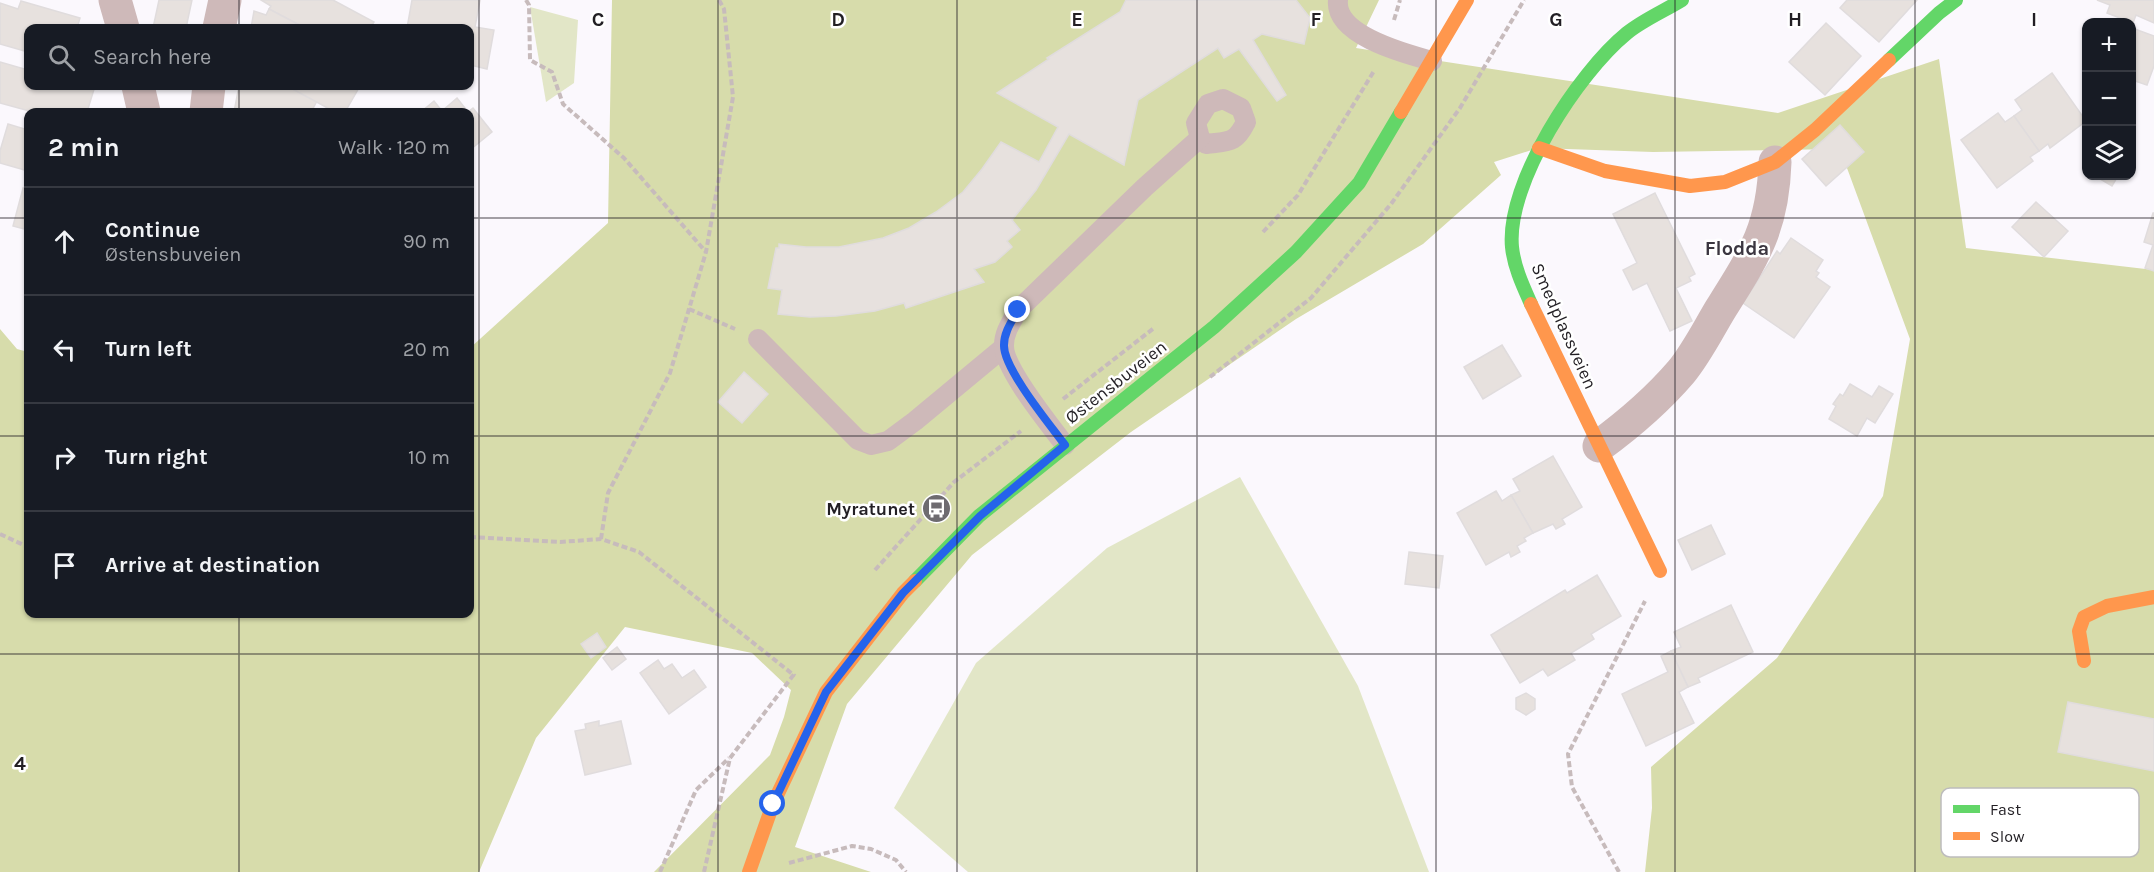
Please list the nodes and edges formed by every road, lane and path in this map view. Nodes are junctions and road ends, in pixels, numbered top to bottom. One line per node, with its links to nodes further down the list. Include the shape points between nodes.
1 (116, 0): 10 (street)
2 (225, 0): 11 (street)
3 (526, 0): 20 (path, via 530,60 552,72 563,104 624,158)
4 (719, 0): 20 (path, via 724,9 733,97)
5 (1338, 0): 12 (lane, via 1340,13 1357,32 1387,48)
6 (1467, 0): 9 (street, Østensbuveien)
7 (1682, 0): 18 (street, Smedplassveien, via 1627,34 1585,76)
8 (1956, 0): 19 (street)
9 (1460, 6): 12 (street, Østensbuveien)
10 (122, 24)
11 (220, 24)
12 (1432, 61): 24 (street, Østensbuveien, via 1359,183 1296,252 1214,327)
13 (139, 90): 15 (street)
14 (209, 90): 16 (street)
15 (143, 108)
16 (206, 108)
17 (1200, 138): 23 (lane, via 1018,310 1005,335)
18 (1539, 148): 19 (street, via 1605,171 1690,186 1725,182); 25 (street, Smedplassveien, via 1514,210 1511,244 1522,285)
19 (1775, 162): 25 (street, via 1774,193 1753,258 1682,371 1634,420)
20 (706, 252): 21 (path)
21 (689, 309): 22 (path); 28 (path, via 670,373 608,493)
22 (758, 339): 23 (lane, via 858,440 871,445 888,441 906,428)
23 (1004, 348): 24 (lane, via 1012,369)
24 (1065, 445): 33 (street, Østensbuveien, via 980,516 903,593)
25 (1599, 446): 30 (street, Smedplassveien)
26 (0, 534): 29 (path)
27 (474, 537): 28 (path, via 560,542)
28 (601, 539): 33 (path, via 639,552 793,675)
29 (24, 545)
30 (1660, 571): 38 (path, via 1568,754 1572,787)
31 (2154, 597): 32 (street, via 2107,606 2084,617 2079,631)
32 (2084, 661)
33 (826, 692): 35 (street, Østensbuveien, via 773,804)
34 (730, 758): 36 (path, via 696,789)
35 (751, 867): 37 (path, via 781,866 852,846 896,860)
36 (660, 872)
37 (906, 872)
38 (1619, 872)

